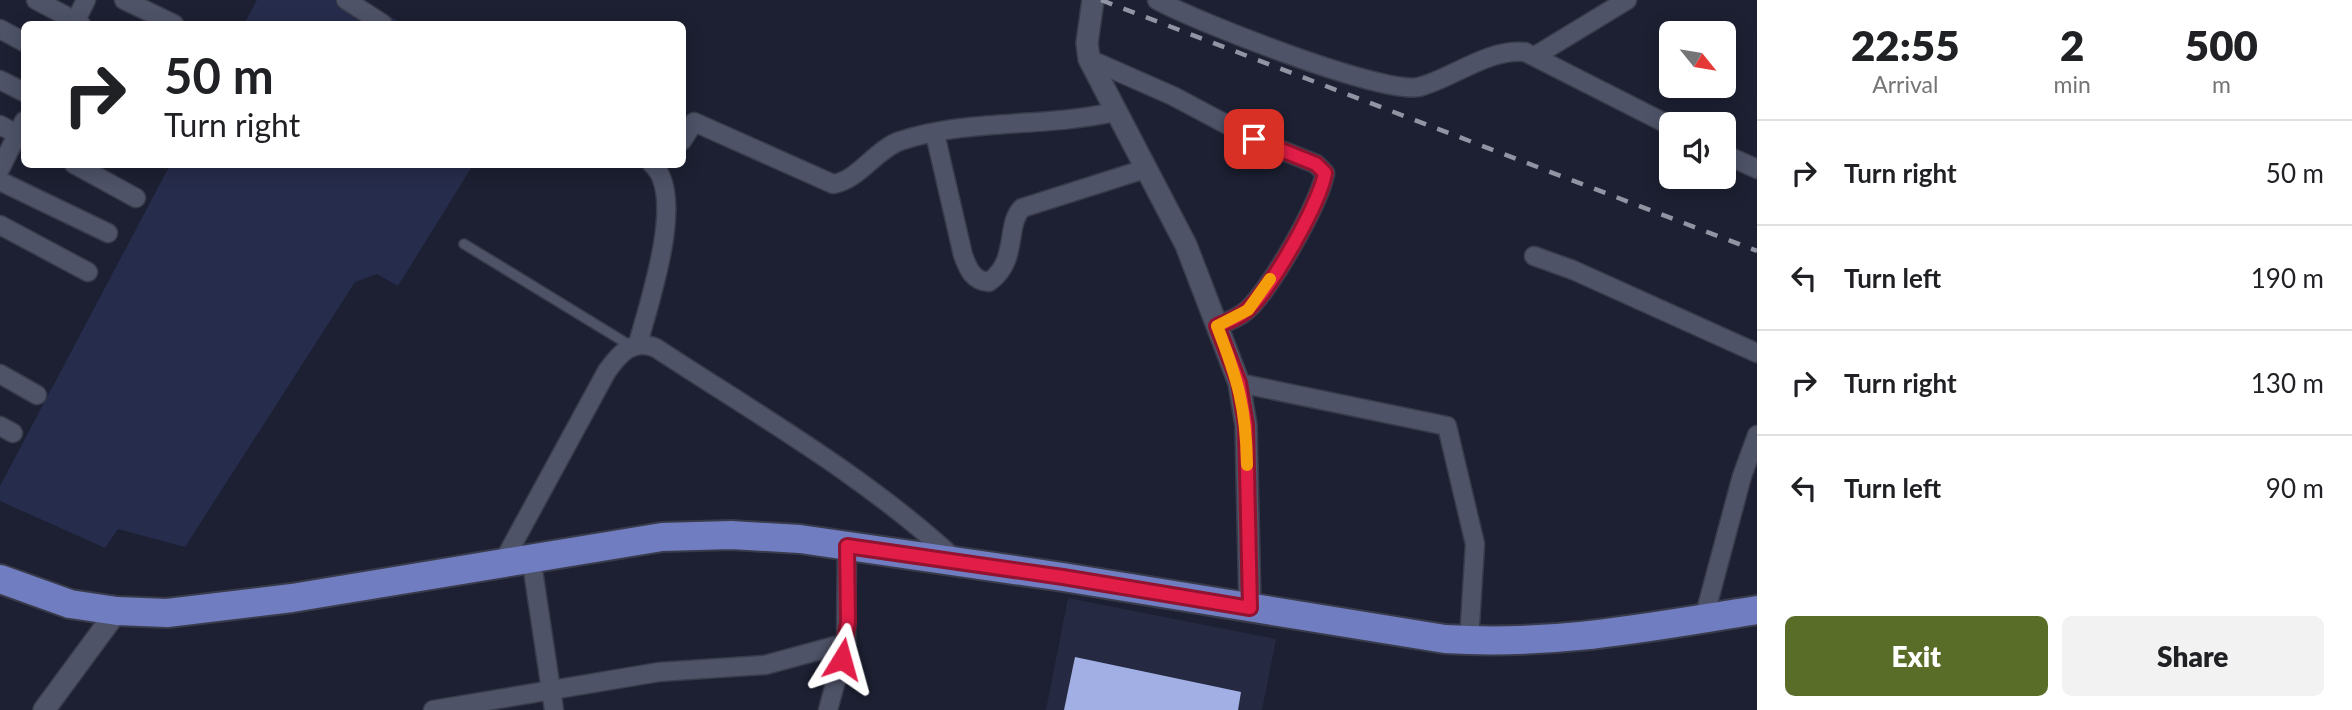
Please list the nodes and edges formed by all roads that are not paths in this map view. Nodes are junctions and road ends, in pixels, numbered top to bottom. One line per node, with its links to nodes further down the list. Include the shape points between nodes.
1 (36, 0): 9 (street)
2 (86, 0): 10 (street)
3 (124, 0): 11 (street)
4 (346, 0): 12 (street)
5 (1093, 0): 16 (street)
6 (1157, 0): 15 (street, via 1271,47 1395,88 1418,87 1505,53)
7 (1627, 0): 8 (street)
8 (1607, 5): 15 (street)
9 (72, 21)
10 (78, 21)
11 (168, 21)
12 (378, 21)
13 (0, 29): 14 (street)
14 (21, 40)
15 (1535, 56): 20 (street)
16 (1089, 59): 19 (street); 39 (street, via 1316,164 1325,173 1299,233 1257,300 1239,317)
17 (0, 80): 18 (street)
18 (21, 90)
19 (1114, 112): 24 (street, via 1073,120 1001,122); 30 (street)
20 (1659, 121)
21 (0, 125): 22 (street)
22 (21, 131)
23 (21, 133): 29 (street)
24 (936, 134): 25 (street, via 886,148 849,178 832,184 694,122); 30 (street, via 963,255 971,273 983,282 994,278 1004,262 1021,208)
25 (686, 135)
26 (1736, 159): 31 (street)
27 (81, 168): 33 (street)
28 (661, 168): 40 (street, via 666,215 663,242)
29 (0, 169)
30 (1145, 169): 39 (street, via 1186,245)
31 (1757, 169)
32 (0, 181): 35 (street)
33 (136, 198)
34 (0, 225): 38 (street)
35 (108, 233)
36 (464, 244): 40 (lane)
37 (1534, 256): 41 (street)
38 (88, 272)
39 (1217, 326): 43 (street)
40 (635, 345): 48 (street, via 607,371); 49 (street, via 656,348 853,478 920,527)
41 (1757, 353)
42 (0, 374): 44 (street)
43 (1239, 383): 51 (street, via 1246,425); 55 (street, via 1447,426 1475,544)
44 (37, 395)
45 (1757, 435): 54 (street)
46 (847, 546): 47 (highway, via 731,535 662,537); 49 (highway); 56 (street)
47 (531, 557): 48 (highway); 57 (street)
48 (503, 562): 53 (highway, via 238,605 167,613)
49 (958, 562): 51 (highway)
50 (0, 579): 53 (highway, via 70,604)
51 (1250, 608): 55 (highway)
52 (1757, 610): 54 (highway)
53 (117, 611): 58 (street)
54 (1704, 618): 55 (highway, via 1557,640)
55 (1469, 641)
56 (846, 643): 57 (street, via 765,664 659,672); 61 (street)
57 (551, 691): 59 (street); 60 (street)
58 (44, 710)
59 (433, 710)
60 (554, 710)
61 (828, 710)

